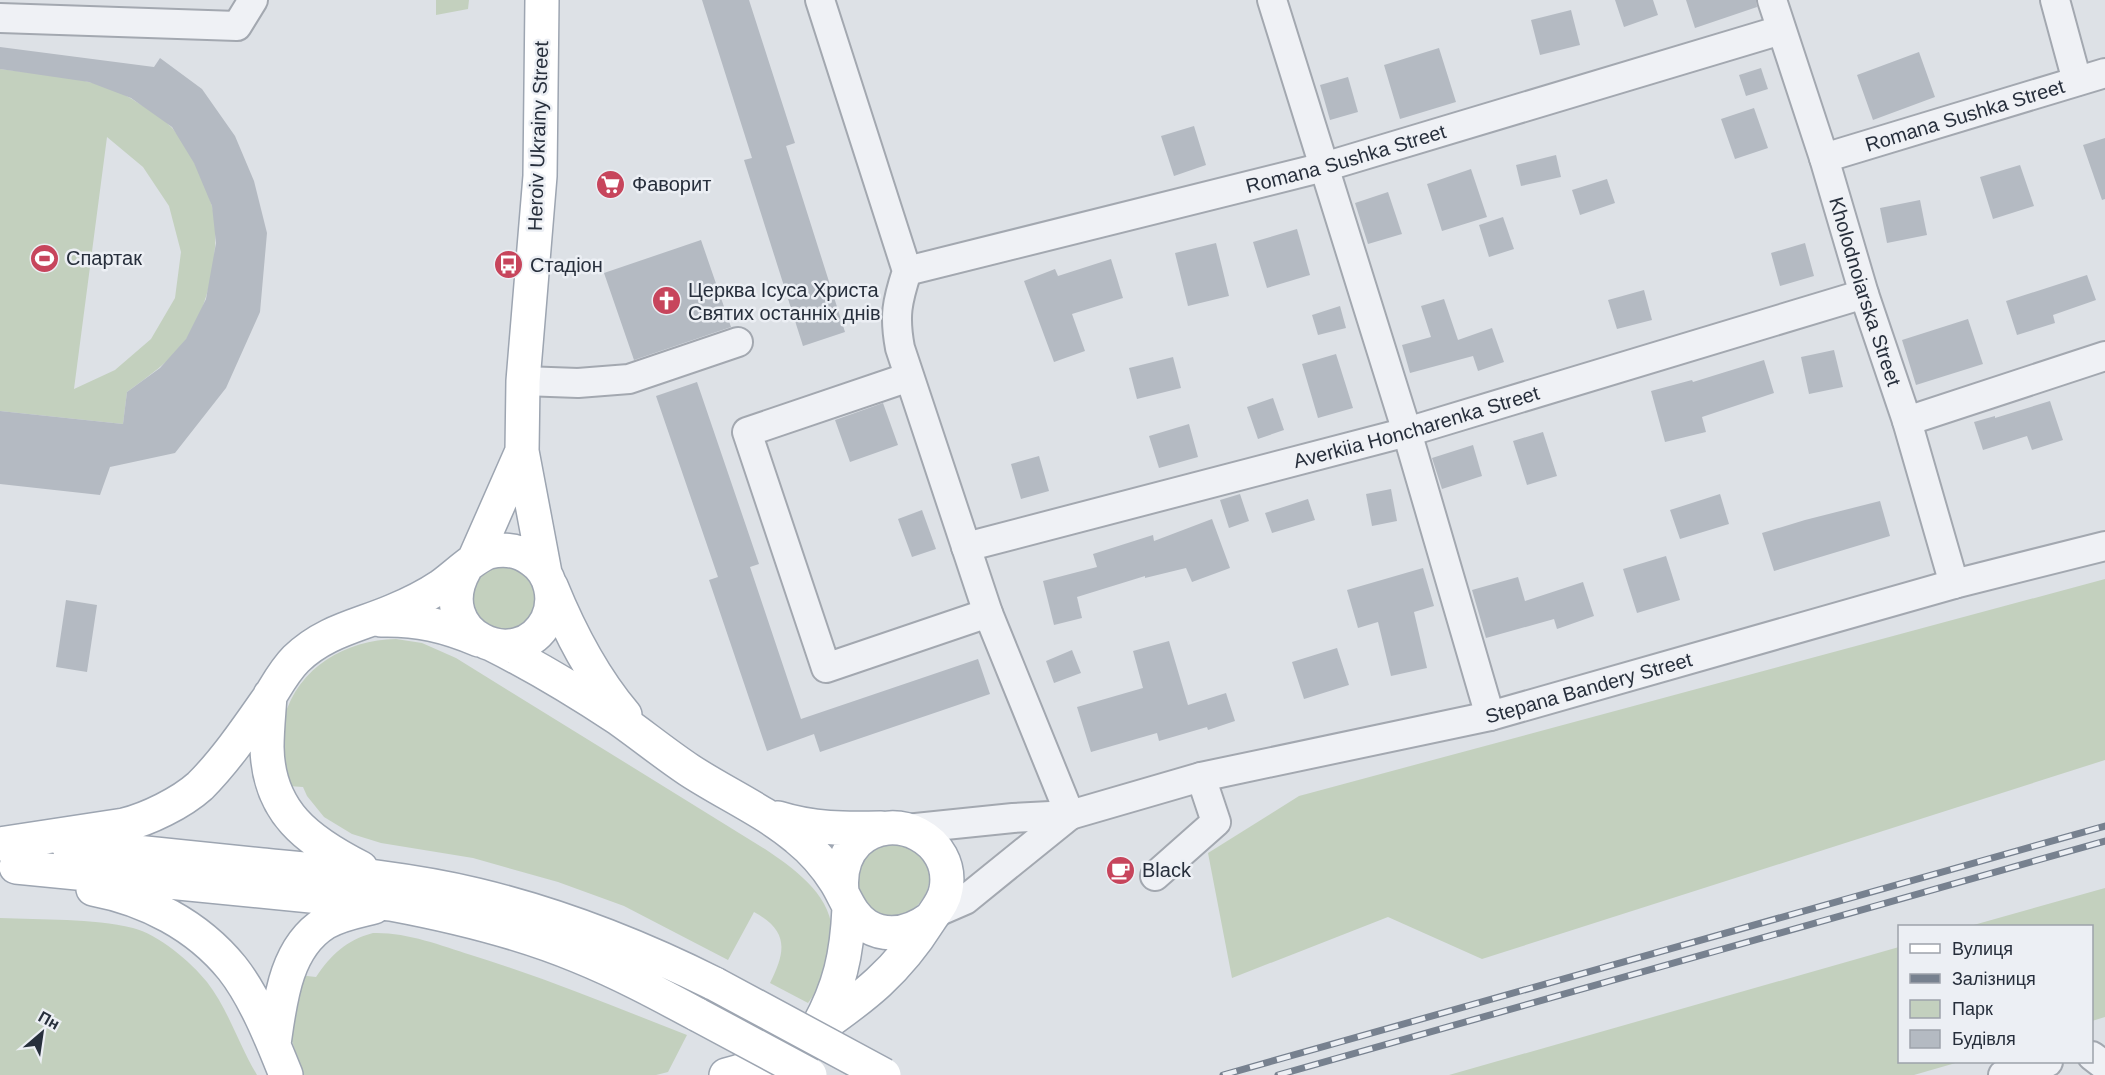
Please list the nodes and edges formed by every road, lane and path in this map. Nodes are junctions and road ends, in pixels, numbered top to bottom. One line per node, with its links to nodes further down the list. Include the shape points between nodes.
1 (253, 0): 7 (street, via 237,26)
2 (542, 0): 18 (main road, Heroiv Ukrainy Street, via 540,176)
3 (820, 0): 13 (street)
4 (1272, 0): 12 (street)
5 (1772, 0): 8 (street, Kholodnoiarska Street)
6 (2055, 0): 10 (street)
7 (0, 18)
8 (1781, 30): 11 (street, Kholodnoiarska Street); 12 (street, Romana Sushka Street)
9 (2105, 74): 10 (street, Romana Sushka Street)
10 (2077, 81): 11 (street, Romana Sushka Street)
11 (1824, 158): 14 (street, Kholodnoiarska Street)
12 (1324, 167): 13 (street, Romana Sushka Street); 20 (street)
13 (907, 271): 17 (street, via 897,305 896,325)
14 (1864, 294): 19 (street, Kholodnoiarska Street); 20 (street, Averkiia Honcharenka Street)
15 (738, 342): 18 (street, via 629,380)
16 (2105, 356): 19 (street)
17 (909, 377): 22 (street); 27 (street, via 747,432 754,455 826,668)
18 (523, 381): 21 (main road, Heroiv Ukrainy Street)
19 (1906, 420): 26 (street, Kholodnoiarska Street)
20 (1407, 432): 22 (street, Averkiia Honcharenka Street); 31 (street)
21 (522, 451): 24 (main road, Heroiv Ukrainy Street); 25 (main road, Heroiv Ukrainy Street)
22 (966, 546): 27 (street)
23 (2105, 546): 26 (street, Stepana Bandery Street)
24 (470, 564): 25 (main road, via 486,553 513,550 537,563); 28 (main road, via 419,599); 29 (main road, via 459,579 456,602 464,625)
25 (548, 579): 29 (main road, via 551,609 539,631 518,644); 32 (main road, via 573,639 614,702)
26 (1954, 584): 31 (street, Stepana Bandery Street)
27 (988, 613): 35 (street)
28 (367, 621): 29 (main road, via 428,622); 30 (main road, via 338,631 309,648 285,671)
29 (487, 643): 32 (main road, via 561,682)
30 (270, 695): 37 (main road, via 198,787 160,812 139,821); 39 (main road, via 267,748 280,802 314,841)
31 (1490, 716): 33 (street, Stepana Bandery Street)
32 (648, 741): 34 (main road)
33 (1201, 777): 35 (street, Stepana Bandery Street); 38 (street, via 1216,822)
34 (759, 812): 36 (main road, via 815,827); 40 (main road, via 803,843 823,864)
35 (1070, 815): 36 (street, Stepana Bandery Street); 41 (street, Stepana Bandery Street, via 965,900)
36 (895, 828): 40 (main road, via 867,835 853,846 842,868); 41 (main road, via 929,841 944,863 946,889)
37 (8, 854): 39 (main road); 43 (main road, via 69,885 126,898 190,927 232,969)
38 (1155, 876)
39 (385, 890): 43 (main road, via 326,922 308,939 282,990); 47 (main road, bridge, via 578,955); 48 (main road, bridge, via 414,882 477,895 544,914 634,947 715,984)
40 (845, 900): 41 (main road, via 857,919 881,932 914,929); 42 (main road, via 847,946 843,965 831,1004)
41 (933, 916): 42 (main road, via 919,939 885,978)
42 (816, 1029): 46 (main road, via 778,1055)
43 (274, 1044): 45 (main road)
44 (2045, 1063): 49 (street)
45 (286, 1075)
46 (726, 1075)
47 (810, 1075)
48 (884, 1075)
49 (2003, 1075)

